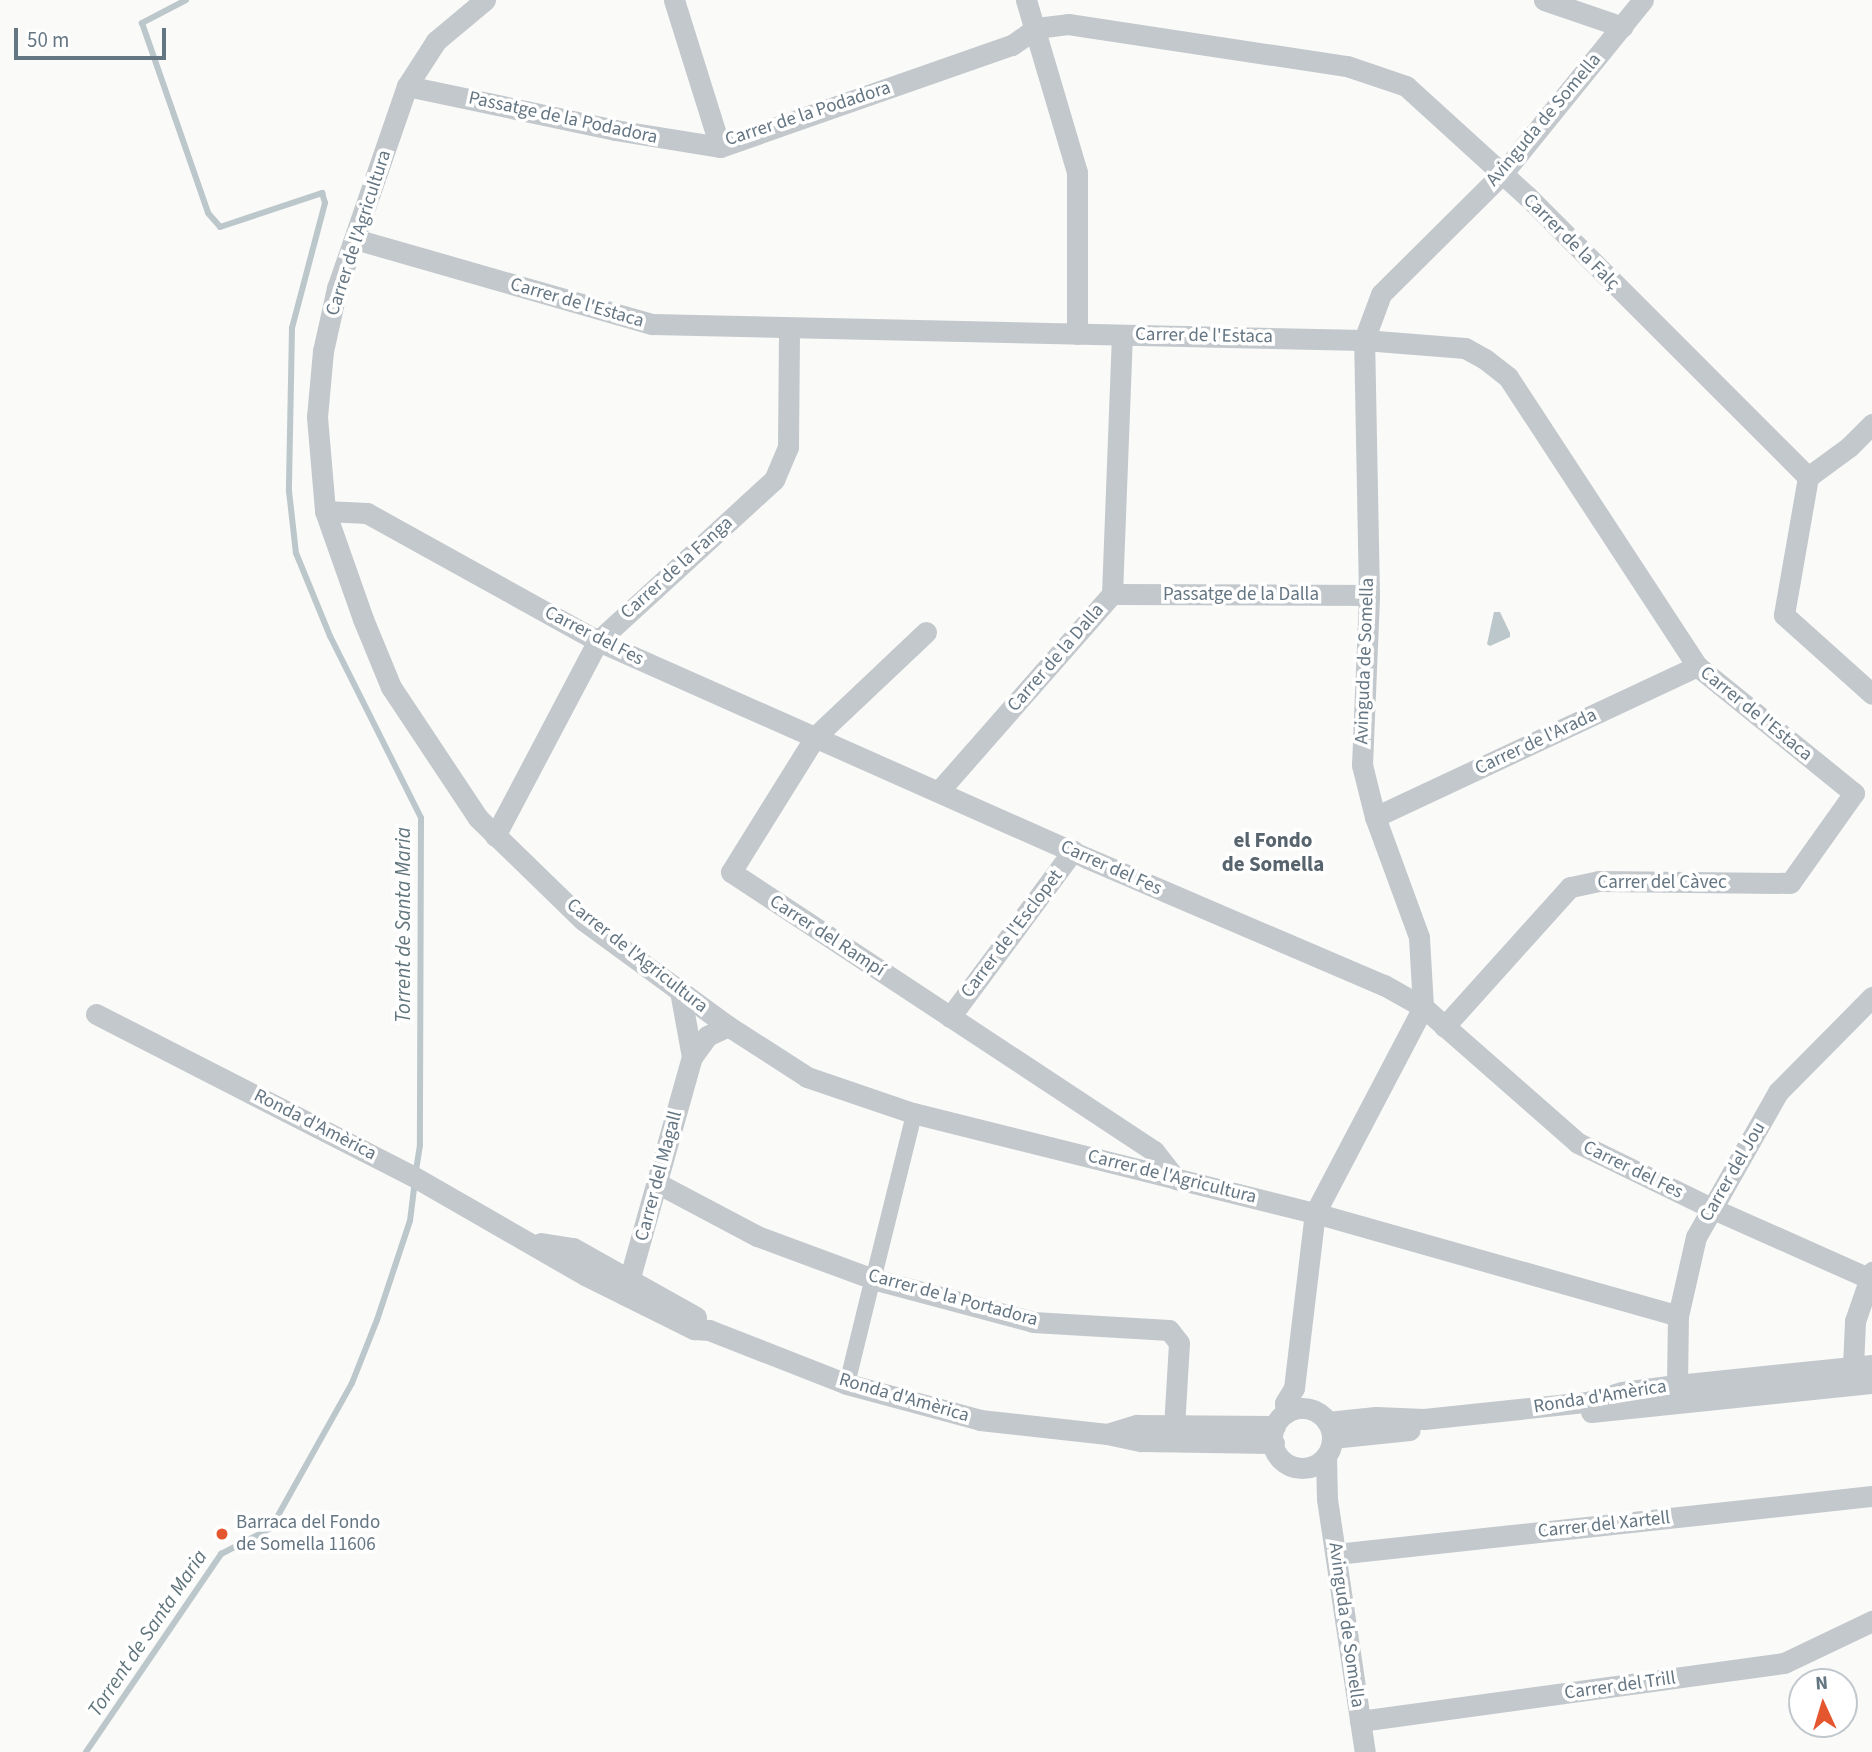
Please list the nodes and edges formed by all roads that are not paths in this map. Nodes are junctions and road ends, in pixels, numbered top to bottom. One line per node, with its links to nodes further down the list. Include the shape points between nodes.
1 (485, 0): 8 (street, Carrer de l'Agricultura, via 436,41)
2 (674, 0): 9 (street, Carrer de la Podadora)
3 (1027, 0): 7 (street)
4 (1544, 0): 6 (street)
5 (1643, 0): 6 (street, Avinguda de Somella)
6 (1623, 27): 10 (street, Avinguda de Somella)
7 (1036, 28): 9 (street, Carrer de la Podadora, via 1012,45); 10 (street, Carrer de la Falç, via 1068,24 1347,66 1406,86); 13 (street, via 1077,172)
8 (407, 86): 9 (street, Passatge de la Podadora); 11 (street, Carrer de l'Agricultura)
9 (720, 147)
10 (1502, 174): 15 (street, Avinguda de Somella, via 1381,294); 17 (street, Carrer de la Falç)
11 (355, 239): 12 (street, Carrer de l'Estaca, via 652,324); 18 (street, Carrer de l'Agricultura, via 337,288 323,351 317,417)
12 (789, 328): 13 (street, Carrer de l'Estaca); 22 (street, Carrer de la Fanga, via 788,447 774,480)
13 (1077, 334): 14 (street, Carrer de l'Estaca)
14 (1122, 335): 15 (street, Carrer de l'Estaca); 19 (street, Carrer de la Dalla)
15 (1363, 340): 20 (street, Avinguda de Somella); 23 (street, Carrer de l'Estaca, via 1465,348 1508,377)
16 (1872, 424): 17 (street)
17 (1808, 477): 24 (street, via 1784,615)
18 (325, 511): 22 (street, Carrer del Fes, via 367,513); 29 (street, Carrer de l'Agricultura, via 391,687 438,762)
19 (1112, 594): 20 (street, Passatge de la Dalla); 26 (street, Carrer de la Dalla)
20 (1369, 595): 28 (street, Avinguda de Somella, via 1362,765)
21 (926, 632): 25 (street, Carrer del Rampí)
22 (598, 641): 25 (street, Carrer del Fes); 29 (street, Carrer de la Fanga)
23 (1697, 666): 27 (street, Carrer de l'Estaca); 28 (street, Carrer de l'Arada)
24 (1872, 694)
25 (815, 737): 26 (street, Carrer del Fes); 35 (street, Carrer del Rampí, via 731,872)
26 (939, 792): 30 (street, Carrer del Fes)
27 (1854, 793): 37 (street, Carrer del Càvec, via 1790,883 1600,881 1570,887)
28 (1375, 817): 33 (street, Avinguda de Somella, via 1419,937)
29 (495, 836): 31 (street, Carrer de l'Agricultura, via 583,919)
30 (1073, 851): 33 (street, Carrer del Fes, via 1384,985); 35 (street, Carrer de l'Esclopet)
31 (680, 991): 36 (street, Carrer de l'Agricultura); 38 (street, Carrer del Magall)
32 (1872, 997): 42 (street, Carrer del Jou, via 1778,1092)
33 (1423, 1007): 37 (street, Carrer del Fes); 43 (street)
34 (96, 1014): 46 (street, Ronda d'Amèrica, via 532,1241 573,1248)
35 (950, 1017): 40 (street, Carrer del Rampí, via 1154,1151)
36 (728, 1026): 38 (street, Carrer del Magall, via 706,1036); 40 (street, Carrer de l'Agricultura, via 807,1077 913,1113)
37 (1444, 1027): 42 (street, Carrer del Fes, via 1578,1143)
38 (692, 1057): 41 (street, Carrer del Magall)
39 (913, 1118): 44 (street)
40 (1176, 1179): 43 (street, Carrer de l'Agricultura)
41 (657, 1183): 46 (street, Carrer del Magall); 54 (street, Carrer de la Portadora, via 758,1236 873,1279 1033,1322 1169,1331 1179,1343)
42 (1711, 1208): 45 (street, Carrer del Fes); 48 (street, Carrer del Jou, via 1696,1237)
43 (1315, 1213): 48 (street, Carrer de l'Agricultura); 53 (street)
44 (876, 1268)
45 (1870, 1275): 49 (street, via 1852,1335)
46 (628, 1288): 51 (street, Ronda d'Amèrica, via 690,1311 709,1330)
47 (870, 1290): 51 (street)
48 (1678, 1317): 52 (street, Carrer del Jou)
49 (1863, 1366): 52 (street, Ronda d'Amèrica)
50 (1872, 1382): 56 (street, Ronda d'Amèrica)
51 (847, 1384): 55 (street, Ronda d'Amèrica, via 980,1420)
52 (1677, 1385): 56 (street, Ronda d'Amèrica, via 1587,1402 1417,1419 1376,1417)
53 (1286, 1415): 54 (street, Ronda d'Amèrica); 55 (street, Ronda d'Amèrica, via 1140,1441); 56 (street, via 1318,1412); 56 (street, Ronda d'Amèrica, via 1274,1448 1281,1459 1289,1465)
54 (1174, 1427): 55 (street, Ronda d'Amèrica, via 1138,1425)
55 (1107, 1434)
56 (1323, 1446): 58 (street, Avinguda de Somella, via 1313,1480 1327,1499)
57 (1872, 1496): 58 (street, Carrer del Xartell)
58 (1336, 1554): 60 (street, Avinguda de Somella)
59 (1872, 1621): 60 (street, Carrer del Trill, via 1784,1663)
60 (1360, 1721): 61 (street, Avinguda de Somella)
61 (1365, 1752)

